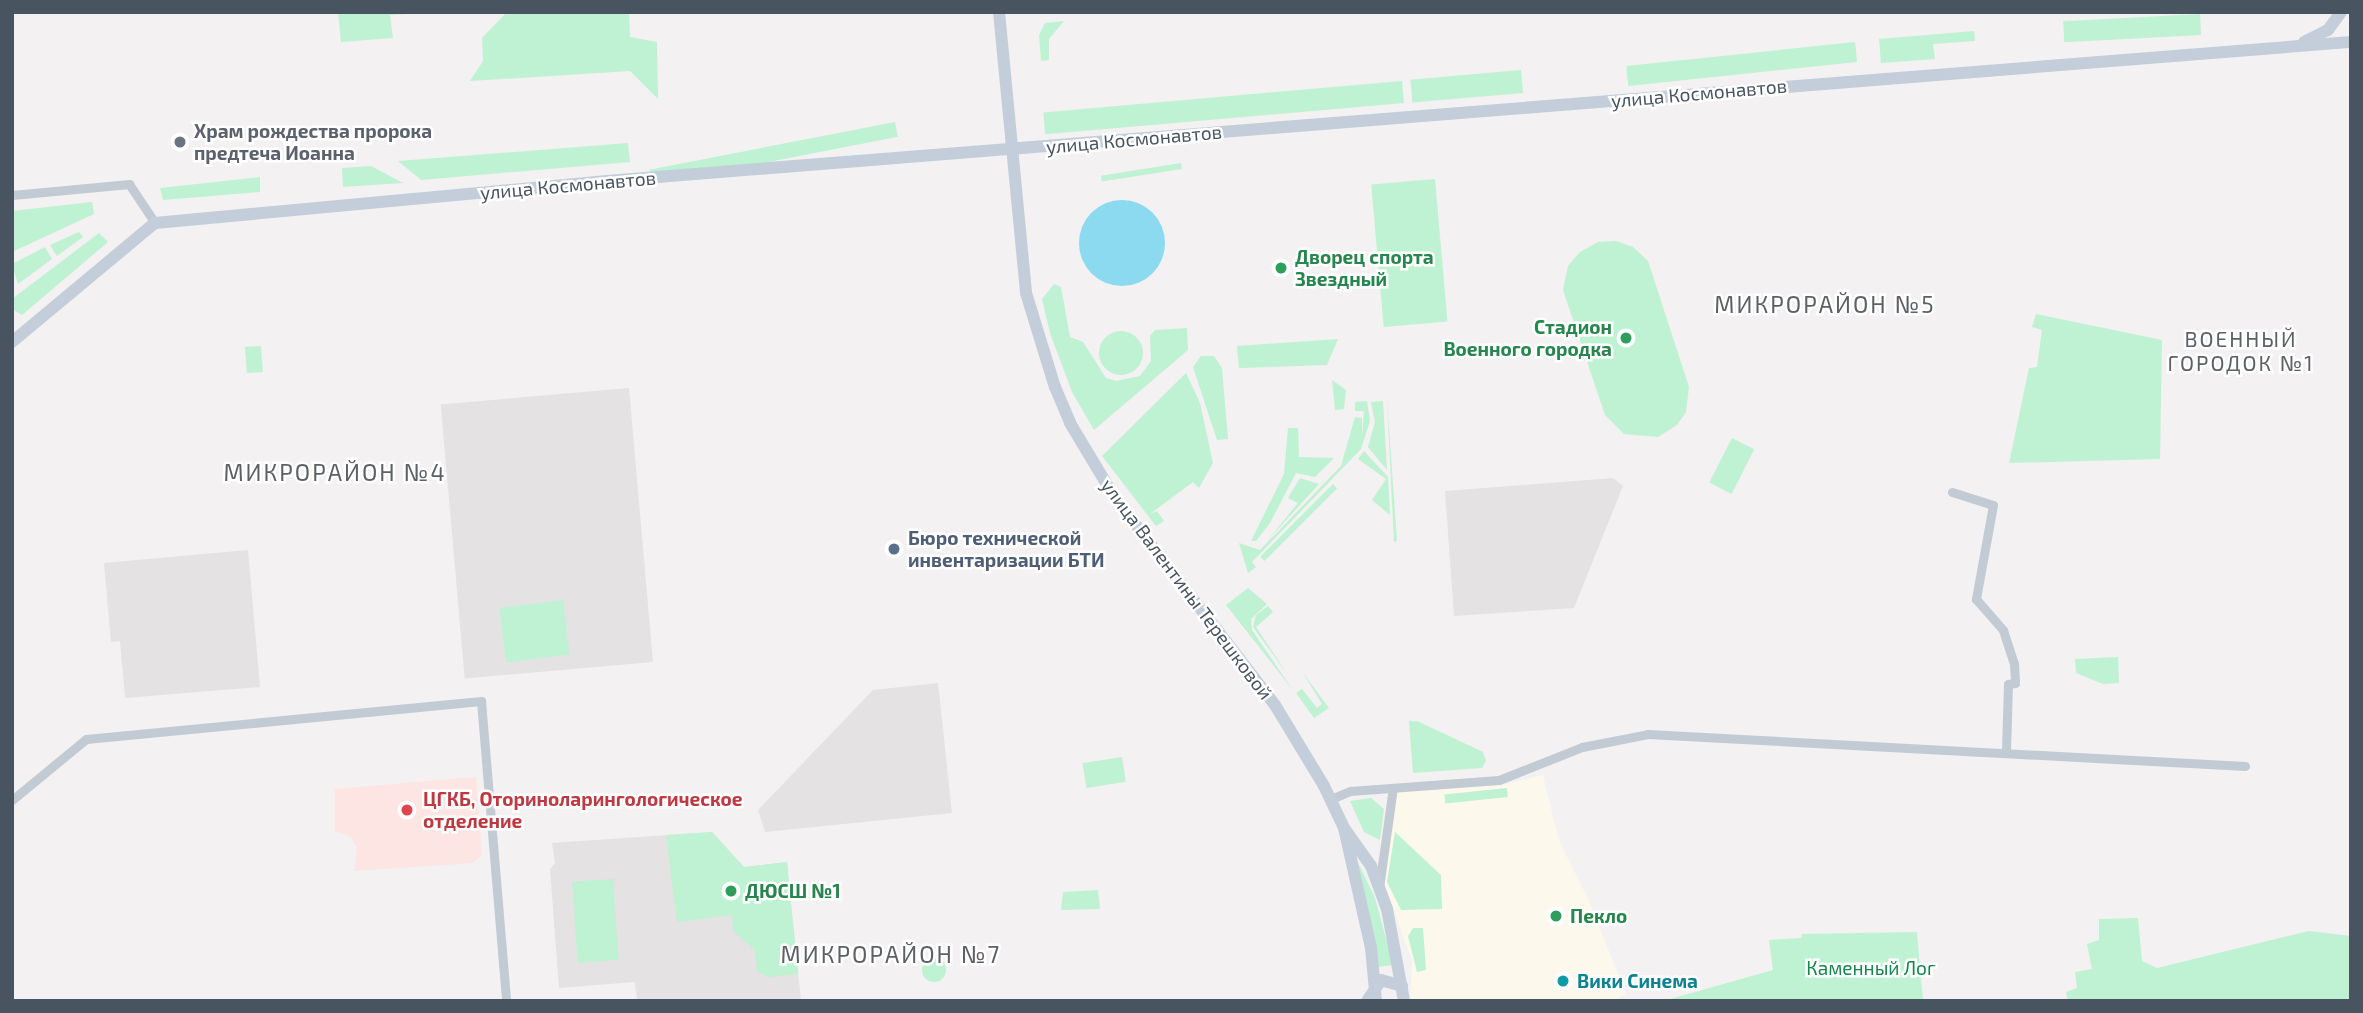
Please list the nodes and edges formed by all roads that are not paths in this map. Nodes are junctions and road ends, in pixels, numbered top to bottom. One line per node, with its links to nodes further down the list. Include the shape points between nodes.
1 (999, 12): 5 (main road, улица Валентины Терешковой)
2 (2340, 12): 4 (main road, улица Космонавтов, via 2328,30)
3 (2351, 42): 4 (main road, улица Космонавтов)
4 (2298, 45): 5 (main road, улица Космонавтов)
5 (1010, 149): 7 (main road, улица Космонавтов); 14 (main road, улица Валентины Терешковой, via 1030,309 1070,423 1121,507 1275,705)
6 (12, 195): 7 (street, via 129,184)
7 (155, 223): 8 (main road)
8 (12, 342)
9 (1952, 492): 10 (street, via 1993,505 1976,599 2003,630 2014,663 2015,683 2008,684)
10 (2006, 753): 11 (street); 12 (street, via 1648,734 1582,747 1499,780)
11 (2245, 766)
12 (1393, 788): 13 (street); 16 (street)
13 (1371, 790): 14 (street); 16 (street, via 1386,795)
14 (1331, 799): 17 (main road, улица Валентины Терешковой)
15 (12, 800): 21 (street, via 86,739 481,701)
16 (1391, 806): 18 (street)
17 (1344, 828): 18 (main road, улица Валентины Терешковой, via 1371,866); 19 (main road, улица Валентины Терешковой)
18 (1379, 887): 20 (main road, улица Валентины Терешковой, via 1394,933)
19 (1375, 985): 20 (main road, via 1387,979); 22 (main road); 23 (main road, улица Валентины Терешковой)
20 (1402, 986): 24 (main road, улица Валентины Терешковой)
21 (506, 1001)
22 (1367, 1001)
23 (1376, 1001)
24 (1404, 1001)

